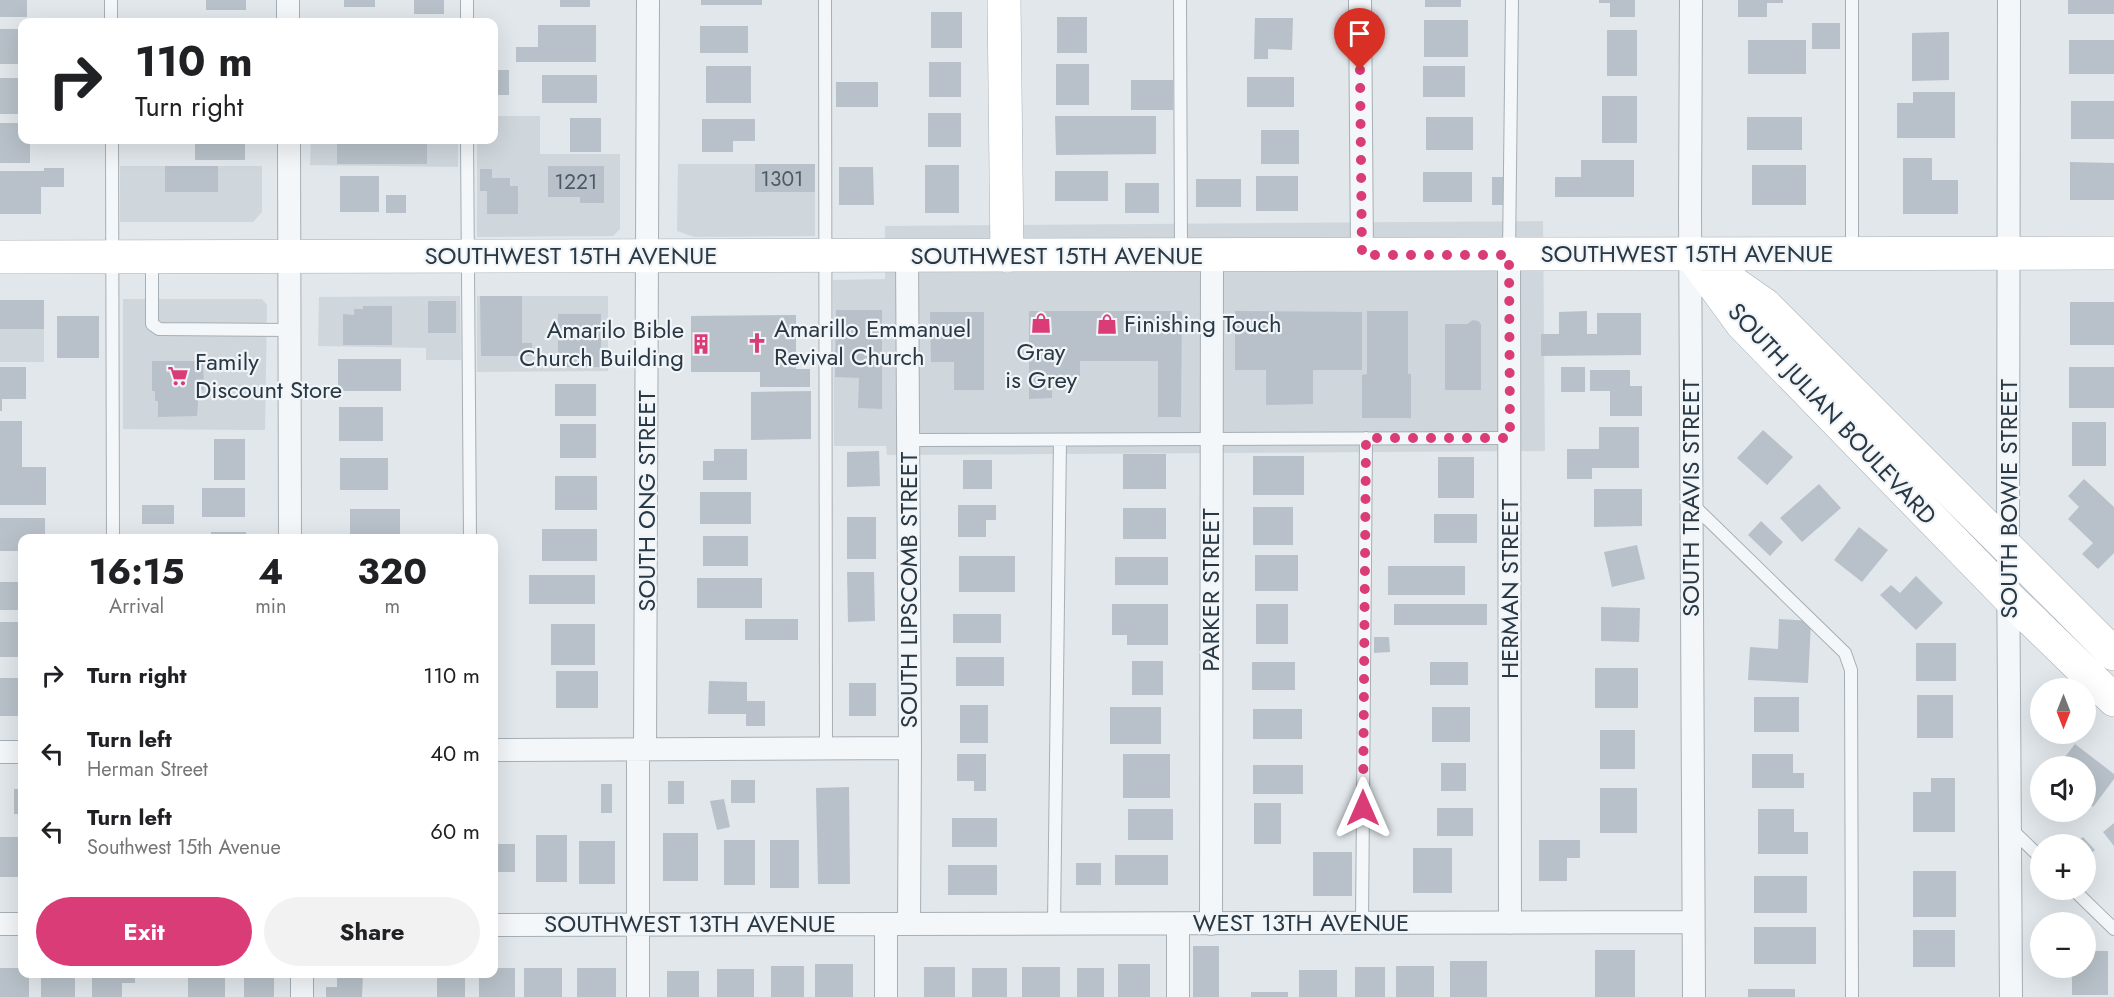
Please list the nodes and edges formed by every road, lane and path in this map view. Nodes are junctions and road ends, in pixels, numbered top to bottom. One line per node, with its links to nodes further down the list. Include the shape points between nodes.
1 (111, 0): 13 (lane)
2 (288, 0): 14 (street)
3 (467, 0): 15 (lane)
4 (648, 0): 26 (street, SOUTH ONG STREET)
5 (825, 0): 27 (lane)
6 (1004, 0): 29 (main road)
7 (1180, 0): 23 (lane)
8 (1360, 0): 24 (street)
9 (1512, 0): 25 (lane)
10 (1691, 0): 22 (street, SOUTH TRAVIS STREET)
11 (1851, 0): 19 (lane)
12 (2009, 0): 20 (street, SOUTH BOWIE STREET)
13 (111, 18)
14 (288, 18)
15 (467, 18)
16 (112, 144): 31 (lane)
17 (289, 144): 33 (street)
18 (467, 144): 34 (lane)
19 (1852, 253): 20 (main road, SOUTHWEST 15TH AVENUE); 22 (main road, SOUTHWEST 15TH AVENUE)
20 (2009, 253): 21 (main road, SOUTHWEST 15TH AVENUE); 45 (street, SOUTH BOWIE STREET)
21 (2114, 253)
22 (1691, 254): 25 (main road, SOUTHWEST 15TH AVENUE); 41 (street, SOUTH TRAVIS STREET); 45 (main road, SOUTH JULIAN BOULEVARD, via 1765,305); 46 (main road, SOUTH JULIAN BOULEVARD, via 1742,324)
23 (1196, 255): 24 (main road, SOUTHWEST 15TH AVENUE); 29 (main road, SOUTHWEST 15TH AVENUE); 38 (street, PARKER STREET)
24 (1362, 255): 25 (main road, SOUTHWEST 15TH AVENUE)
25 (1509, 255): 37 (street, HERMAN STREET)
26 (648, 256): 27 (main road, SOUTHWEST 15TH AVENUE); 34 (main road, SOUTHWEST 15TH AVENUE); 51 (street, SOUTH ONG STREET)
27 (826, 256): 28 (main road, SOUTHWEST 15TH AVENUE); 49 (lane)
28 (907, 256): 29 (main road, SOUTHWEST 15TH AVENUE); 39 (street, SOUTH LIPSCOMB STREET)
29 (1006, 256)
30 (0, 257): 31 (main road, SOUTHWEST 15TH AVENUE)
31 (113, 257): 32 (main road, SOUTHWEST 15TH AVENUE); 42 (lane)
32 (152, 257): 33 (main road, SOUTHWEST 15TH AVENUE); 35 (lane, via 152,324 159,329)
33 (290, 257): 34 (main road, SOUTHWEST 15TH AVENUE); 35 (street)
34 (468, 257): 44 (lane)
35 (290, 330): 43 (street)
36 (1366, 438): 37 (lane); 38 (lane); 59 (lane)
37 (1510, 438): 60 (street, HERMAN STREET)
38 (1212, 439): 40 (lane); 66 (street, PARKER STREET)
39 (908, 440): 40 (lane); 50 (street, SOUTH LIPSCOMB STREET)
40 (1060, 440): 64 (lane)
41 (1691, 503): 58 (street, SOUTH TRAVIS STREET); 76 (lane, via 1845,653 1851,670)
42 (113, 534)
43 (290, 534)
44 (470, 534)
45 (2008, 549): 46 (street, SOUTH BOWIE STREET); 47 (main road, SOUTH JULIAN BOULEVARD)
46 (2009, 598): 48 (main road, SOUTH JULIAN BOULEVARD); 55 (street, SOUTH BOWIE STREET)
47 (2114, 654)
48 (2114, 700)
49 (826, 748): 50 (street); 51 (street)
50 (910, 748): 63 (street, SOUTH LIPSCOMB STREET)
51 (642, 749): 52 (street); 68 (street, SOUTH ONG STREET)
52 (498, 750)
53 (0, 752): 54 (street)
54 (18, 752)
55 (2010, 828): 56 (lane); 77 (street, SOUTH BOWIE STREET)
56 (2030, 847)
57 (2085, 900): 69 (lane)
58 (1693, 922): 60 (street, WEST 13TH AVENUE); 75 (street, SOUTH TRAVIS STREET)
59 (1362, 923): 60 (street, WEST 13TH AVENUE); 66 (street, WEST 13TH AVENUE)
60 (1510, 923)
61 (0, 924): 62 (street)
62 (18, 924)
63 (898, 924): 64 (street, WEST 13TH AVENUE); 68 (street, SOUTHWEST 13TH AVENUE); 73 (street, SOUTH LIPSCOMB STREET)
64 (1054, 924): 65 (street, WEST 13TH AVENUE)
65 (1178, 924): 66 (street, WEST 13TH AVENUE); 74 (street)
66 (1212, 924)
67 (498, 925): 68 (street, SOUTHWEST 13TH AVENUE)
68 (638, 925): 72 (street, SOUTH ONG STREET)
69 (2114, 928)
70 (302, 978): 71 (street)
71 (302, 997)
72 (638, 997)
73 (886, 997)
74 (1178, 997)
75 (1694, 997)
76 (1852, 997)
77 (2011, 997)

